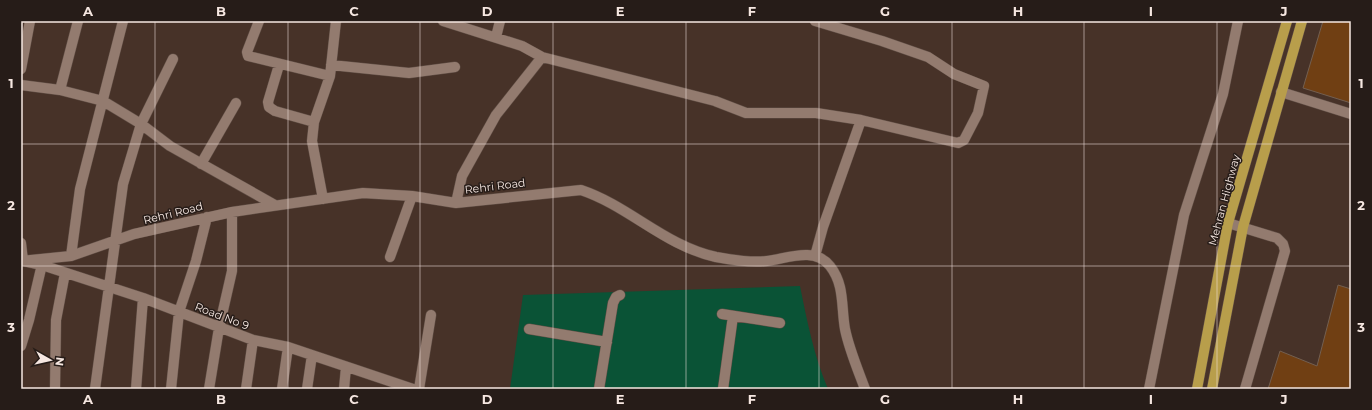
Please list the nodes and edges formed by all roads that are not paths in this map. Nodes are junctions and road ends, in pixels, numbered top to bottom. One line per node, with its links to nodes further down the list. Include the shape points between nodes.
1 (30, 21): 18 (street)
2 (78, 21): 21 (street)
3 (123, 21): 23 (street)
4 (259, 21): 15 (street, via 247,54)
5 (336, 21): 16 (street)
6 (443, 21): 12 (street)
7 (500, 21): 12 (street)
8 (814, 21): 26 (street, via 928,57 954,74 984,87 978,113 960,143)
9 (1238, 21): 78 (street, via 1223,94 1184,215)
10 (1287, 21): 36 (main road, Mehran Highway)
11 (1302, 21): 22 (main road)
12 (496, 37): 13 (street, via 522,46)
13 (542, 57): 26 (street, via 715,101 746,113 816,113); 32 (street, via 496,115 462,176)
14 (173, 59): 28 (street)
15 (279, 65): 19 (street); 27 (street, via 268,102 270,107 275,111)
16 (331, 65): 17 (street, via 409,73); 19 (street)
17 (456, 67)
18 (21, 69)
19 (330, 76): 27 (street)
20 (21, 85): 21 (street)
21 (60, 90): 23 (street)
22 (1281, 92): 25 (street); 37 (main road)
23 (103, 100): 28 (street); 40 (street, via 80,189)
24 (236, 103): 29 (street)
25 (1351, 114)
26 (861, 120): 41 (street)
27 (314, 122): 31 (street, via 312,141)
28 (141, 124): 29 (street, via 170,146); 38 (street, via 124,184)
29 (201, 164): 33 (street)
30 (412, 196): 31 (street, Rehri Road, via 363,193); 32 (street, Rehri Road); 42 (street)
31 (323, 199): 33 (street, Rehri Road)
32 (456, 203): 41 (street, Rehri Road, via 581,190 600,196 662,235 692,250 715,257 746,262 798,255)
33 (275, 205): 34 (street, Rehri Road)
34 (232, 212): 35 (street, Rehri Road); 54 (street, via 232,271)
35 (207, 217): 38 (street, Rehri Road); 49 (street)
36 (1228, 223): 37 (street); 79 (main road, Mehran Highway)
37 (1243, 227): 80 (main road); 81 (street, via 1277,238 1285,251)
38 (117, 240): 40 (street, Rehri Road); 46 (street)
39 (21, 243): 43 (street)
40 (71, 256): 44 (street, Rehri Road)
41 (815, 256): 77 (street, via 829,264 841,285 845,329)
42 (390, 257)
43 (22, 261): 44 (street, Rehri Road)
44 (42, 263): 45 (street, Road No 9); 58 (street)
45 (65, 273): 46 (street, Road No 9); 63 (street, via 56,320)
46 (109, 287): 48 (street, Road No 9); 64 (street)
47 (620, 295): 57 (street, via 613,303)
48 (143, 298): 49 (street, Road No 9); 65 (street)
49 (179, 312): 54 (street, Road No 9); 66 (street)
50 (722, 314): 52 (street)
51 (431, 316): 74 (street)
52 (733, 316): 53 (street); 76 (street)
53 (780, 323)
54 (219, 328): 56 (street, Road No 9); 67 (street)
55 (529, 329): 57 (street)
56 (253, 340): 59 (street, Road No 9); 68 (street)
57 (606, 342): 75 (street)
58 (21, 346)
59 (288, 347): 60 (street, Road No 9); 69 (street)
60 (312, 355): 61 (street, Road No 9); 70 (street)
61 (346, 367): 62 (street, Road No 9); 71 (street)
62 (381, 378): 72 (street); 73 (street, Road No 9)
63 (55, 389)
64 (95, 389)
65 (136, 389)
66 (171, 389)
67 (209, 389)
68 (246, 389)
69 (282, 389)
70 (307, 389)
71 (344, 389)
72 (380, 389)
73 (413, 389)
74 (419, 389)
75 (599, 389)
76 (723, 389)
77 (865, 389)
78 (1149, 389)
79 (1197, 389)
80 (1212, 389)
81 (1245, 389)

